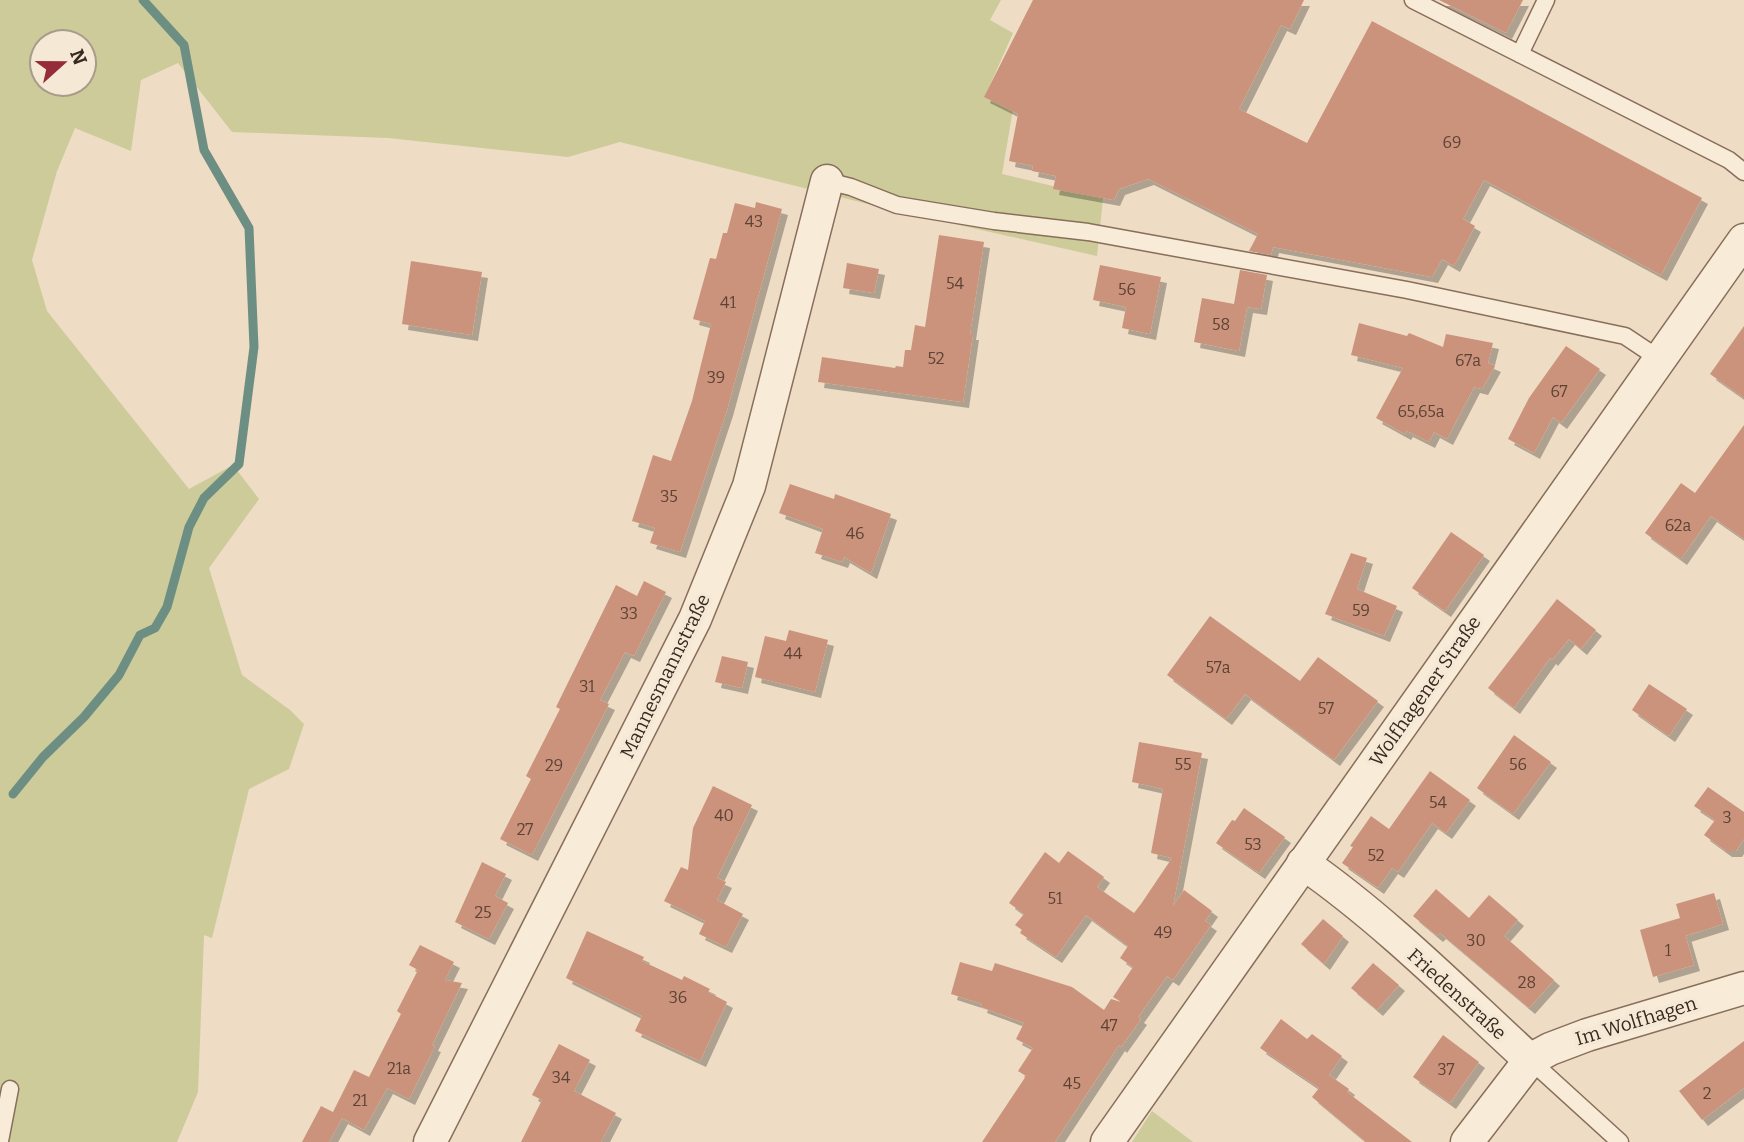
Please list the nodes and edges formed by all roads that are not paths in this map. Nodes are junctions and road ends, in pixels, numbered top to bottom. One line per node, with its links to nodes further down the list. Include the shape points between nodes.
1 (1413, 0): 3 (lane)
2 (1546, 0): 3 (lane)
3 (1520, 54): 4 (lane, via 1729,160)
4 (1744, 172)
5 (827, 181): 7 (lane, via 897,205 1101,234 1612,333 1625,336); 13 (street, Mannesmannstraße, via 750,486 695,619)
6 (1744, 240): 7 (street, Wolfhagener Straße)
7 (1661, 360): 8 (street, Wolfhagener Straße)
8 (1303, 863): 10 (street, Friedenstraße, via 1413,953); 14 (street, Wolfhagener Straße)
9 (1744, 988): 10 (street, Im Wolfhagen, via 1566,1042)
10 (1530, 1060): 15 (street); 16 (lane)
11 (10, 1089): 12 (lane)
12 (0, 1141)
13 (430, 1142)
14 (1107, 1142)
15 (1467, 1142)
16 (1620, 1142)

